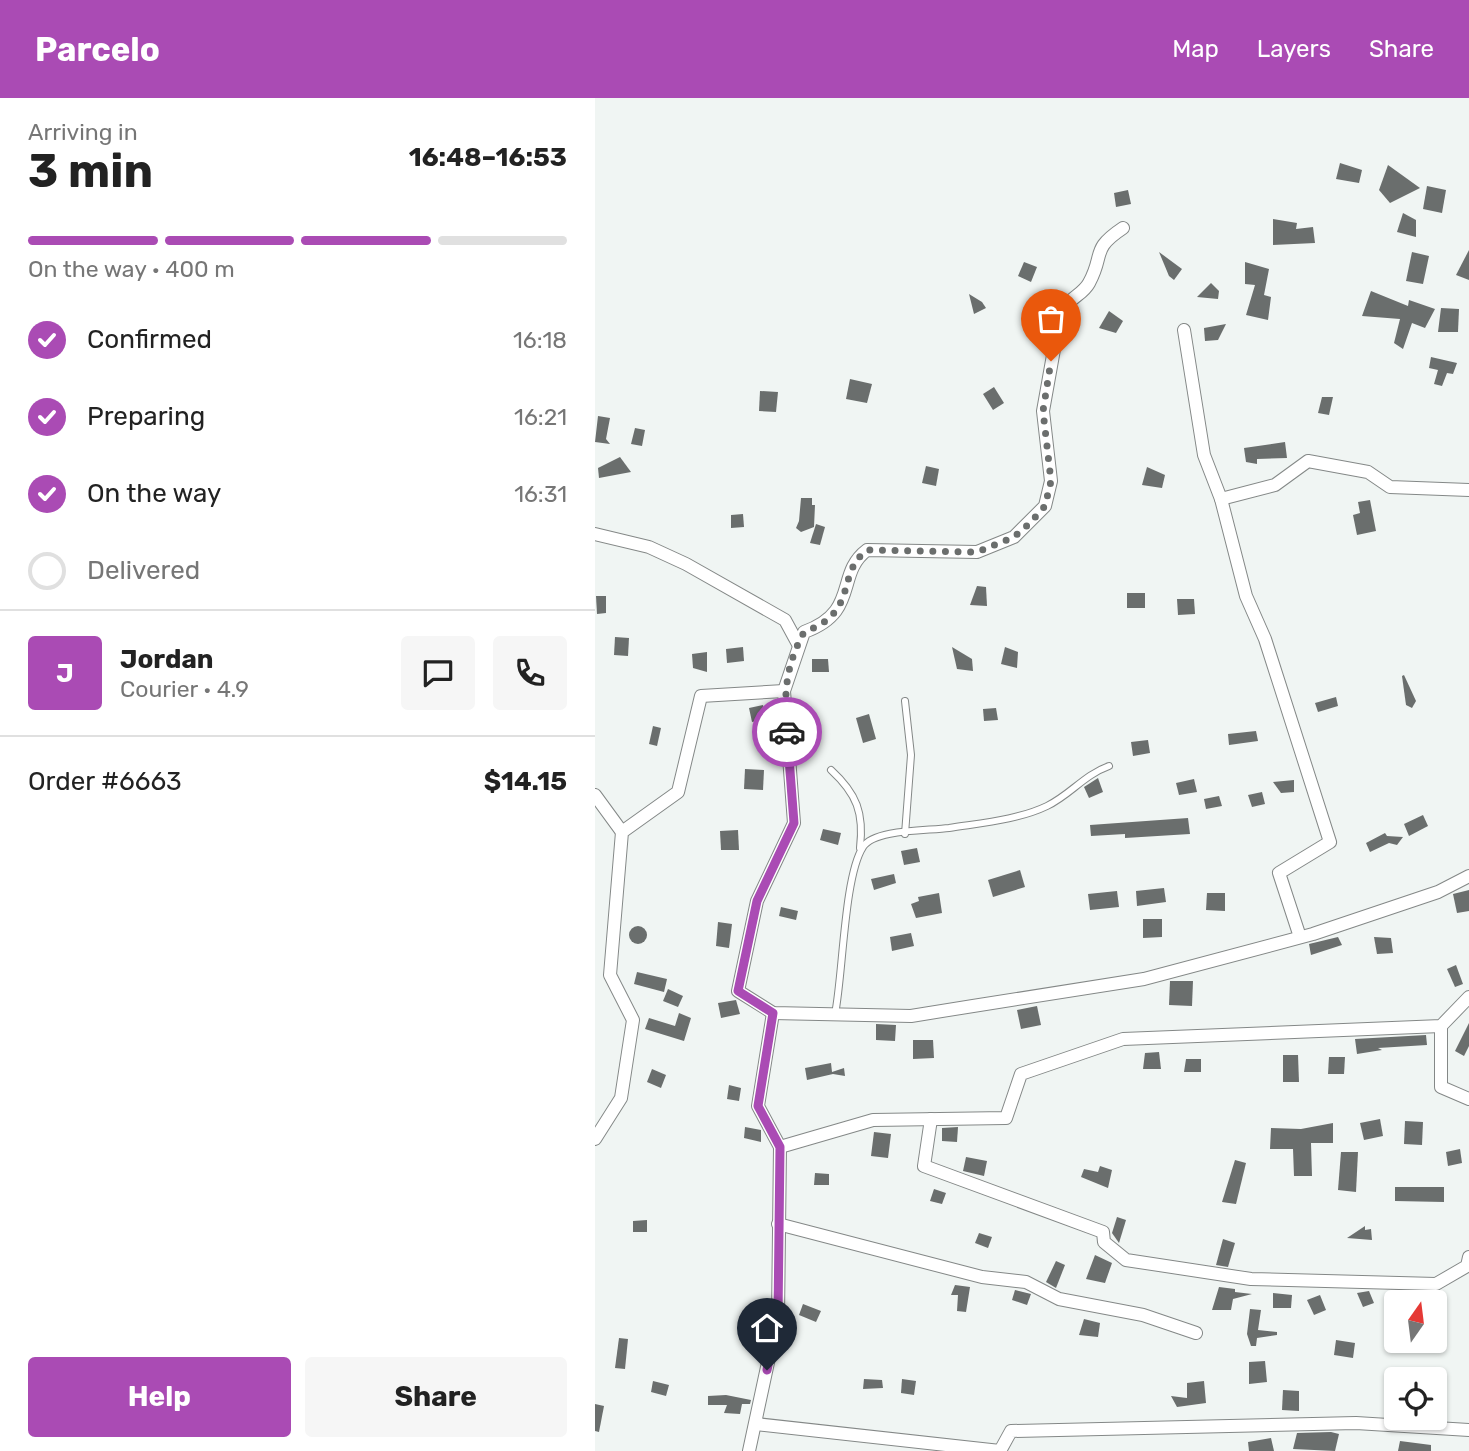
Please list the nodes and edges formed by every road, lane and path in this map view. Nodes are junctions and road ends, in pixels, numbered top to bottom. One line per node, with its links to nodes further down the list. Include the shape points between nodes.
1 (1123, 228): 6 (street, via 1107,237 1089,285 1066,302 1060,316 1043,411 1051,481 1045,506 1014,537 977,552 867,550 858,557 835,615 804,632)
2 (1184, 330): 4 (street, via 1204,455)
3 (1469, 490): 4 (street, via 1390,487 1368,472 1308,461 1275,485)
4 (1221, 499): 16 (street, via 1246,596 1265,639 1330,842 1279,873)
5 (595, 534): 6 (street, via 649,547 686,564 785,621)
6 (798, 644): 7 (street)
7 (784, 691): 12 (street, via 701,696 678,792); 18 (street, via 794,823 757,901 738,991)
8 (905, 701): 13 (lane, via 911,755)
9 (1109, 766): 13 (lane, via 1087,775 1068,793 1034,812)
10 (831, 770): 14 (lane, via 858,802 862,825)
11 (595, 795): 12 (street)
12 (622, 832): 23 (street, via 610,975 633,1020 621,1098)
13 (905, 834): 14 (lane, via 876,836)
14 (859, 853): 19 (lane)
15 (1469, 876): 16 (street, via 1438,892)
16 (1300, 937): 19 (street, via 1144,979 911,1016)
17 (1469, 998): 20 (street)
18 (773, 1013): 19 (street); 24 (street, via 758,1106)
19 (835, 1014)
20 (1441, 1026): 21 (street, via 1441,1087); 22 (street, via 1123,1039 1021,1074 1006,1118)
21 (1469, 1099)
22 (931, 1119): 24 (street, via 873,1120); 26 (street, via 925,1167 1104,1233 1104,1242 1126,1260 1251,1279 1436,1284 1467,1266)
23 (595, 1139)
24 (780, 1147): 25 (street)
25 (778, 1224): 27 (street, via 982,1277 1025,1282 1059,1299 1143,1315); 28 (street, via 778,1316)
26 (1469, 1256)
27 (1196, 1333)
28 (756, 1424): 30 (street); 31 (street)
29 (1469, 1430): 31 (street, via 1356,1423 1011,1431)
30 (749, 1451)
31 (1000, 1451)

